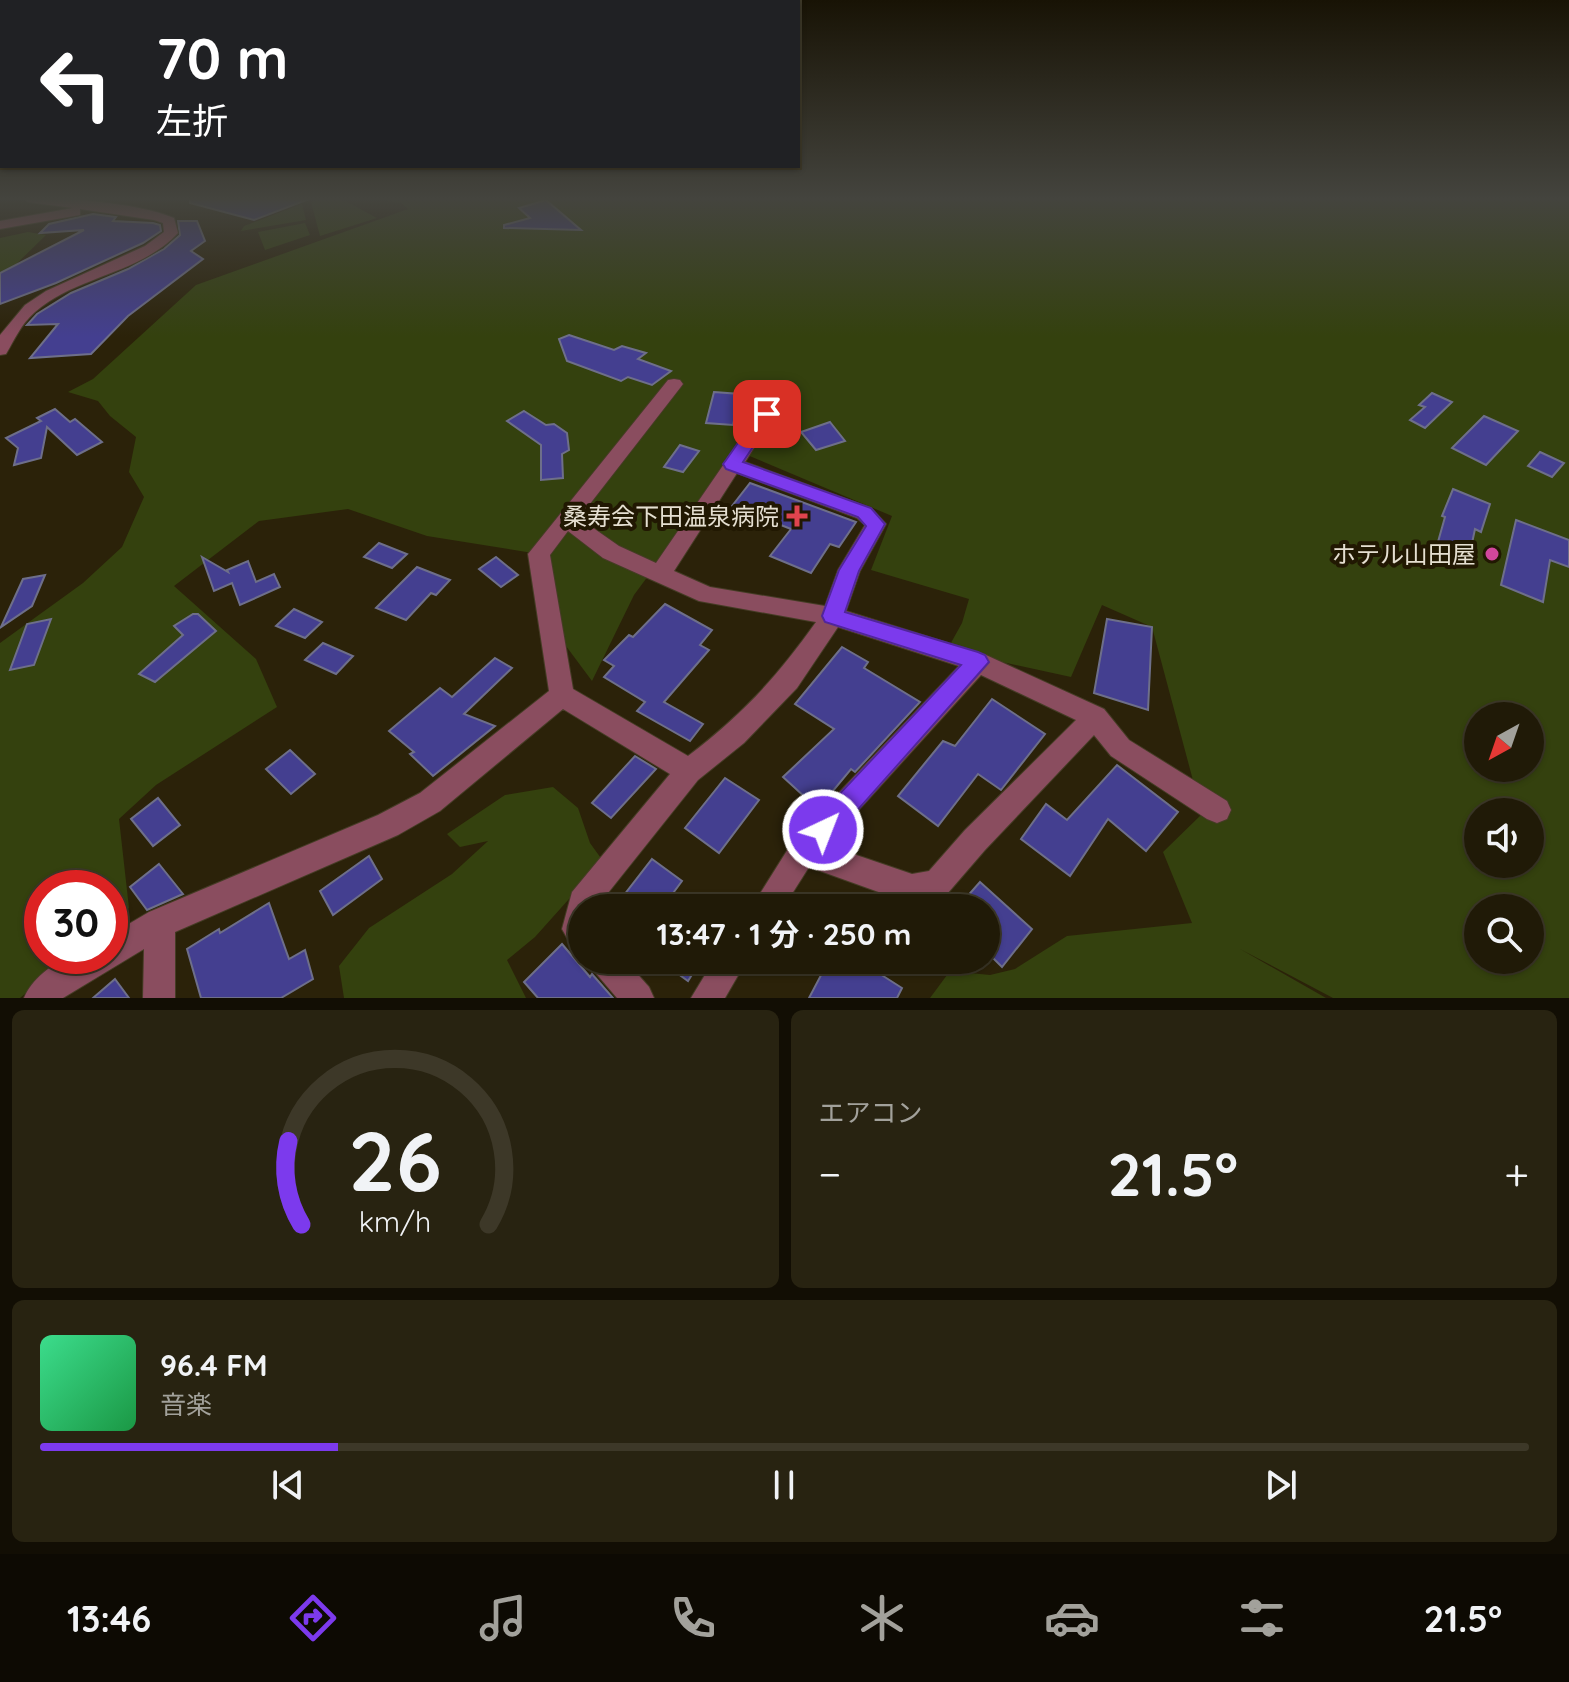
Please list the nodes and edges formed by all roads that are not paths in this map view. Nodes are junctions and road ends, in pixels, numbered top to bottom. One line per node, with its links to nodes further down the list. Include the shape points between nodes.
1 (158, 245): 2 (street, via 34,302 8,330)
2 (0, 350)
3 (674, 384): 6 (street)
4 (767, 414): 5 (street)
5 (732, 464): 7 (street); 8 (street, via 864,513 876,524 849,570)
6 (566, 519): 7 (street, via 611,552); 10 (street, via 539,554)
7 (659, 576): 8 (street, via 707,595)
8 (833, 616): 9 (street); 12 (street, via 788,681 735,735)
9 (978, 662): 11 (street); 14 (street)
10 (562, 695): 12 (street); 17 (street, via 430,802)
11 (1095, 717): 13 (street, via 1120,748); 14 (street, via 937,884 912,889)
12 (689, 771): 15 (street)
13 (1217, 810)
14 (803, 851): 16 (street)
15 (589, 894)
16 (775, 894)
17 (160, 923): 18 (street); 23 (street)
18 (128, 942)
19 (71, 974): 22 (street)
20 (617, 974): 24 (street)
21 (723, 974): 25 (street)
22 (40, 998)
23 (159, 998)
24 (638, 998)
25 (707, 998)

